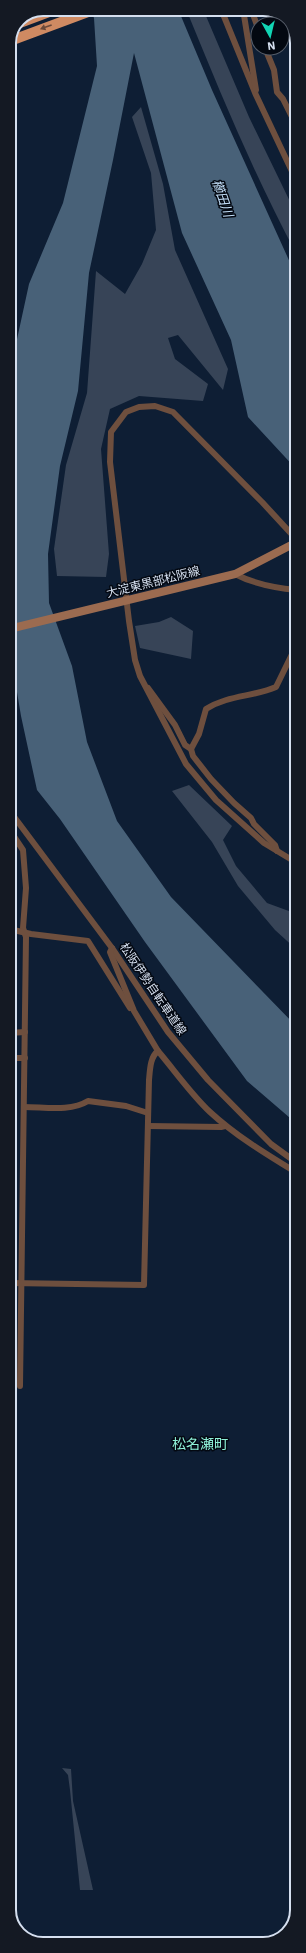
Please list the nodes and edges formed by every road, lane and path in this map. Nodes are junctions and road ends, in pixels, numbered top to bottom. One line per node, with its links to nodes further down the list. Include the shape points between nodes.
1 (77, 16): 4 (highway, one-way to 4)
2 (224, 16): 6 (street)
3 (244, 16): 6 (street, via 256,80)
4 (17, 38)
5 (268, 56): 7 (street, via 274,70 277,92)
6 (256, 95): 8 (street)
7 (290, 113)
8 (290, 167)
9 (290, 533): 13 (street, via 173,412 155,406 139,407 126,412 111,432 110,441)
10 (290, 545): 11 (main road, 大淀東黒部松阪線)
11 (235, 574): 12 (street, via 274,588); 13 (main road, 大淀東黒部松阪線)
12 (290, 589)
13 (125, 601): 14 (main road, 大淀東黒部松阪線); 16 (street, via 135,660)
14 (16, 627)
15 (290, 658): 17 (street, via 276,687 268,691 226,699 206,709 199,734)
16 (144, 684): 17 (street, via 153,692); 20 (street, via 186,764 216,800 264,843)
17 (191, 750): 20 (street, via 211,779 251,818 275,845)
18 (16, 819): 24 (street, 松阪伊勢自転車道線)
19 (16, 840): 23 (street, via 23,850 26,888 22,928)
20 (277, 851): 21 (street)
21 (290, 859)
22 (16, 931): 23 (street)
23 (25, 933): 25 (street, via 88,941); 26 (street)
24 (112, 948): 25 (street, via 110,952); 35 (street, 松阪伊勢自転車道線, via 157,1017 208,1080 271,1144)
25 (134, 1012): 28 (street)
26 (24, 1032): 27 (street); 30 (street)
27 (16, 1033)
28 (158, 1051): 32 (street, via 150,1066); 34 (street, via 208,1110)
29 (16, 1058): 30 (street)
30 (26, 1058): 31 (street)
31 (24, 1107): 32 (street, via 70,1108 88,1100 126,1106); 38 (street)
32 (148, 1113): 33 (street)
33 (148, 1126): 34 (street); 38 (street, via 144,1285)
34 (225, 1126): 36 (street)
35 (290, 1159)
36 (290, 1169)
37 (16, 1283): 38 (street)
38 (22, 1283): 39 (street)
39 (20, 1386)

